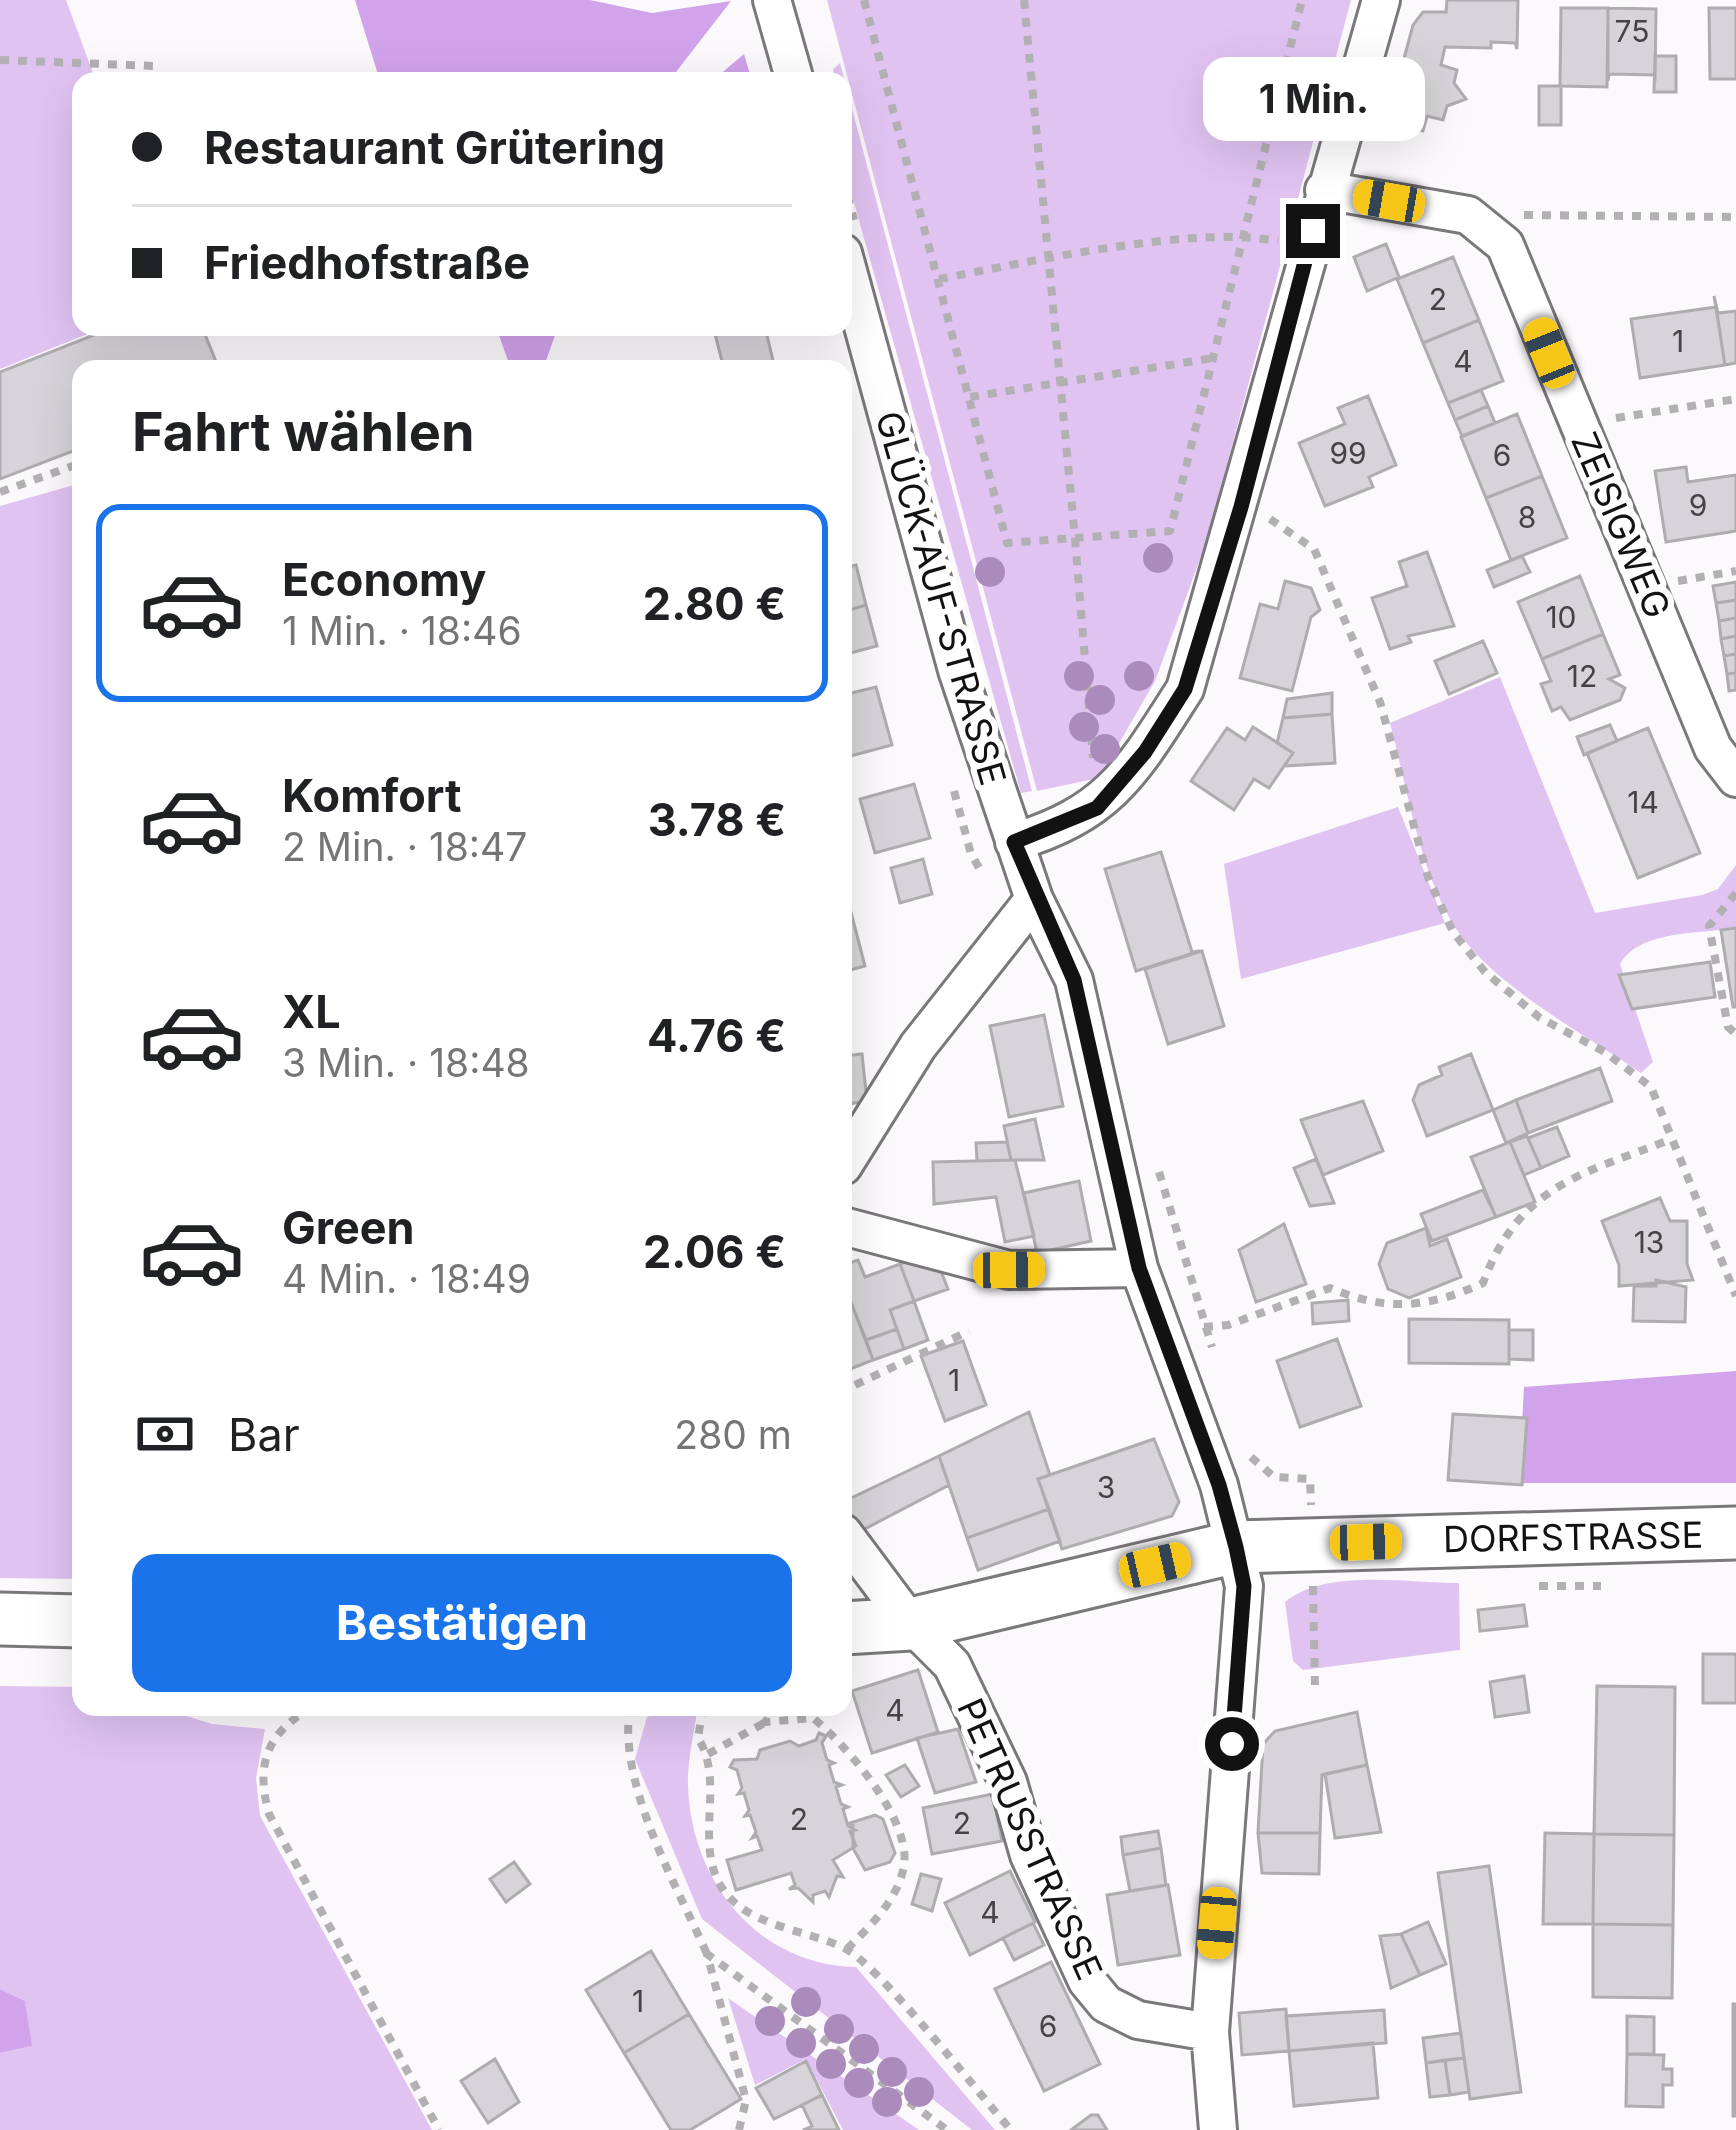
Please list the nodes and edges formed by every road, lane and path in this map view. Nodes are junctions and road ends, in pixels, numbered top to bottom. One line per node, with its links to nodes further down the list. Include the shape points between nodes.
1 (772, 0): 8 (street)
2 (864, 0): 15 (path)
3 (1024, 0): 14 (path)
4 (1302, 0): 13 (path)
5 (1381, 0): 9 (street)
6 (0, 60): 7 (path)
7 (155, 66)
8 (792, 72)
9 (1324, 190): 10 (street); 12 (street)
10 (1468, 215): 11 (path); 21 (street, ZEISIGWEG, via 1505,245)
11 (1736, 217)
12 (1313, 231): 13 (path, via 1287,243); 24 (street)
13 (1243, 235): 14 (path); 17 (path)
14 (1049, 259): 15 (path); 18 (path)
15 (939, 279): 19 (path)
16 (852, 286): 30 (street, GLÜCK-AUF-STRASSE, via 957,670)
17 (1214, 358): 18 (path); 25 (path, via 1170,531)
18 (1061, 382): 19 (path); 25 (path)
19 (970, 397): 25 (path, via 1007,543)
20 (1736, 399): 21 (path)
21 (1579, 424): 27 (street, ZEISIGWEG)
22 (72, 466): 23 (path)
23 (0, 492)
24 (1241, 507): 29 (street, via 1185,689); 34 (path, via 1314,549 1380,703 1417,841 1453,932 1540,1018 1652,1088)
25 (1076, 538): 29 (path)
26 (1736, 572): 27 (path)
27 (1646, 586): 28 (street, ZEISIGWEG, via 1713,748)
28 (1736, 778)
29 (1097, 808): 30 (street)
30 (1014, 842): 32 (street, GLÜCK-AUF-STRASSE)
31 (1736, 893): 33 (path, via 1708,926)
32 (1034, 899): 35 (street, via 918,1046); 38 (street, GLÜCK-AUF-STRASSE, via 1074,980)
33 (1736, 1034)
34 (1672, 1139): 39 (path); 40 (path, via 1550,1186 1497,1245 1483,1283 1447,1300 1365,1303 1330,1288)
35 (852, 1152)
36 (1155, 1161): 40 (path)
37 (852, 1228): 38 (street, via 1009,1270)
38 (1139, 1268): 42 (street, GLÜCK-AUF-STRASSE)
39 (1736, 1296)
40 (1205, 1327): 42 (path); 43 (path)
41 (969, 1331): 44 (path)
42 (1165, 1338): 49 (street, GLÜCK-AUF-STRASSE)
43 (1213, 1349)
44 (855, 1384)
45 (1244, 1437): 47 (path, via 1251,1459 1274,1477 1310,1479)
46 (1736, 1533): 47 (street, DORFSTRASSE)
47 (1312, 1543): 49 (street, DORFSTRASSE); 54 (path)
48 (852, 1545): 52 (street, PETRUSSTRASSE)
49 (1236, 1547): 52 (street, DORFSTRASSE); 63 (street, GLÜCK-AUF-STRASSE, via 1244,1586)
50 (0, 1619): 51 (street)
51 (72, 1621)
52 (911, 1624): 53 (street, DORFSTRASSE); 63 (street, PETRUSSTRASSE, via 952,1666 988,1735 1029,1855 1087,1981 1106,2004 1138,2020)
53 (852, 1627)
54 (1315, 1687)
55 (297, 1716): 64 (path, via 270,1742 262,1766 268,1814)
56 (629, 1716): 62 (path, via 625,1747)
57 (702, 1716): 60 (path, via 698,1738)
58 (760, 1716): 59 (path)
59 (766, 1721): 60 (path); 61 (path, via 813,1718 842,1741 892,1816 905,1863 884,1912)
60 (709, 1754): 61 (path, via 710,1865 724,1892 777,1925)
61 (851, 1953): 67 (path)
62 (707, 1954): 65 (path, via 746,2100); 66 (path)
63 (1210, 2032): 68 (street, GLÜCK-AUF-STRASSE)
64 (439, 2130)
65 (739, 2130)
66 (947, 2130)
67 (1011, 2130)
68 (1218, 2130)

